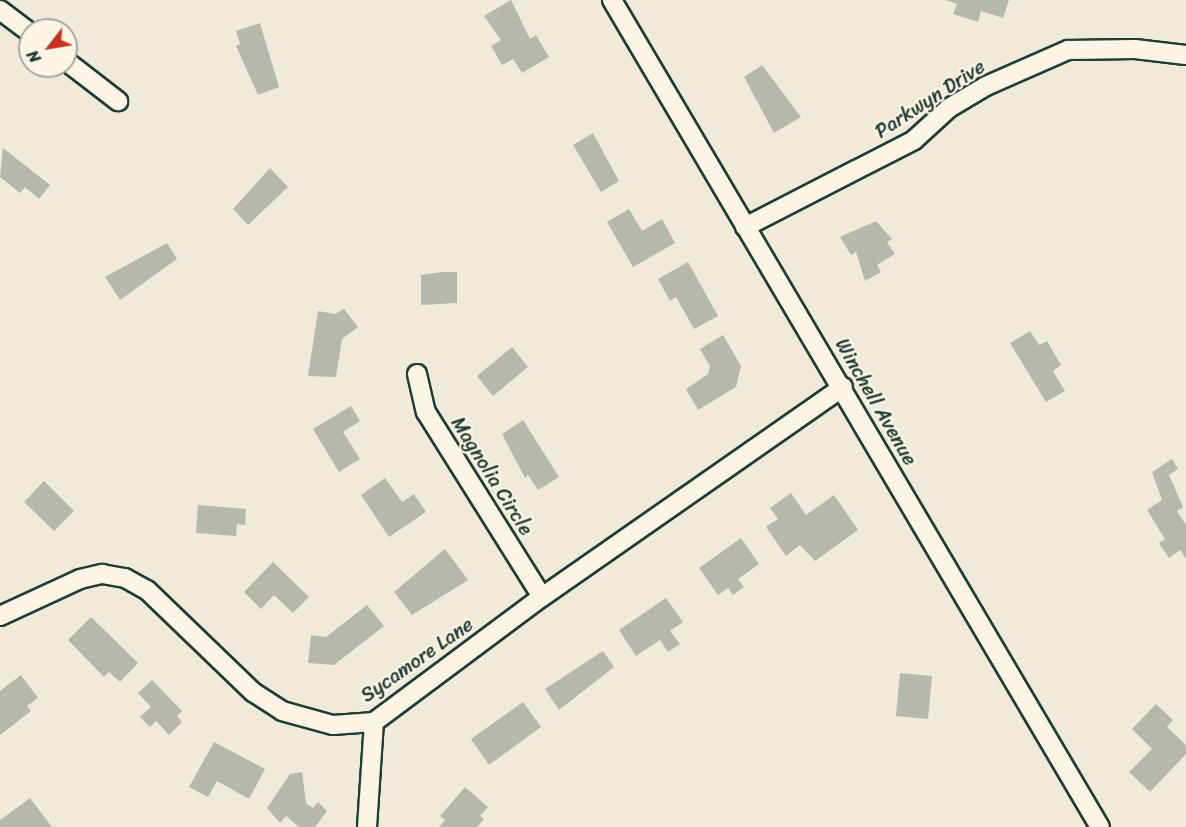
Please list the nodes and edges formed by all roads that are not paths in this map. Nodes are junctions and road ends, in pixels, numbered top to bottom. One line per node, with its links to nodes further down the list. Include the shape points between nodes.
1 (612, 0): 7 (street, Winchell Avenue)
2 (0, 10): 3 (street)
3 (18, 24)
4 (1186, 55): 7 (street, Parkwyn Drive, via 1135,49 1068,50 986,86 949,108 914,140)
5 (78, 70): 6 (street)
6 (118, 101)
7 (745, 227): 9 (street, Winchell Avenue)
8 (417, 374): 10 (street, Magnolia Circle, via 426,412)
9 (843, 387): 10 (street, Sycamore Lane); 14 (street, Winchell Avenue, via 952,583)
10 (542, 597): 12 (street, Sycamore Lane)
11 (0, 616): 12 (street, Sycamore Lane, via 80,579 102,574 125,578 147,590 253,692 282,711 333,725)
12 (374, 722): 13 (street)
13 (367, 827)
14 (1100, 827)

